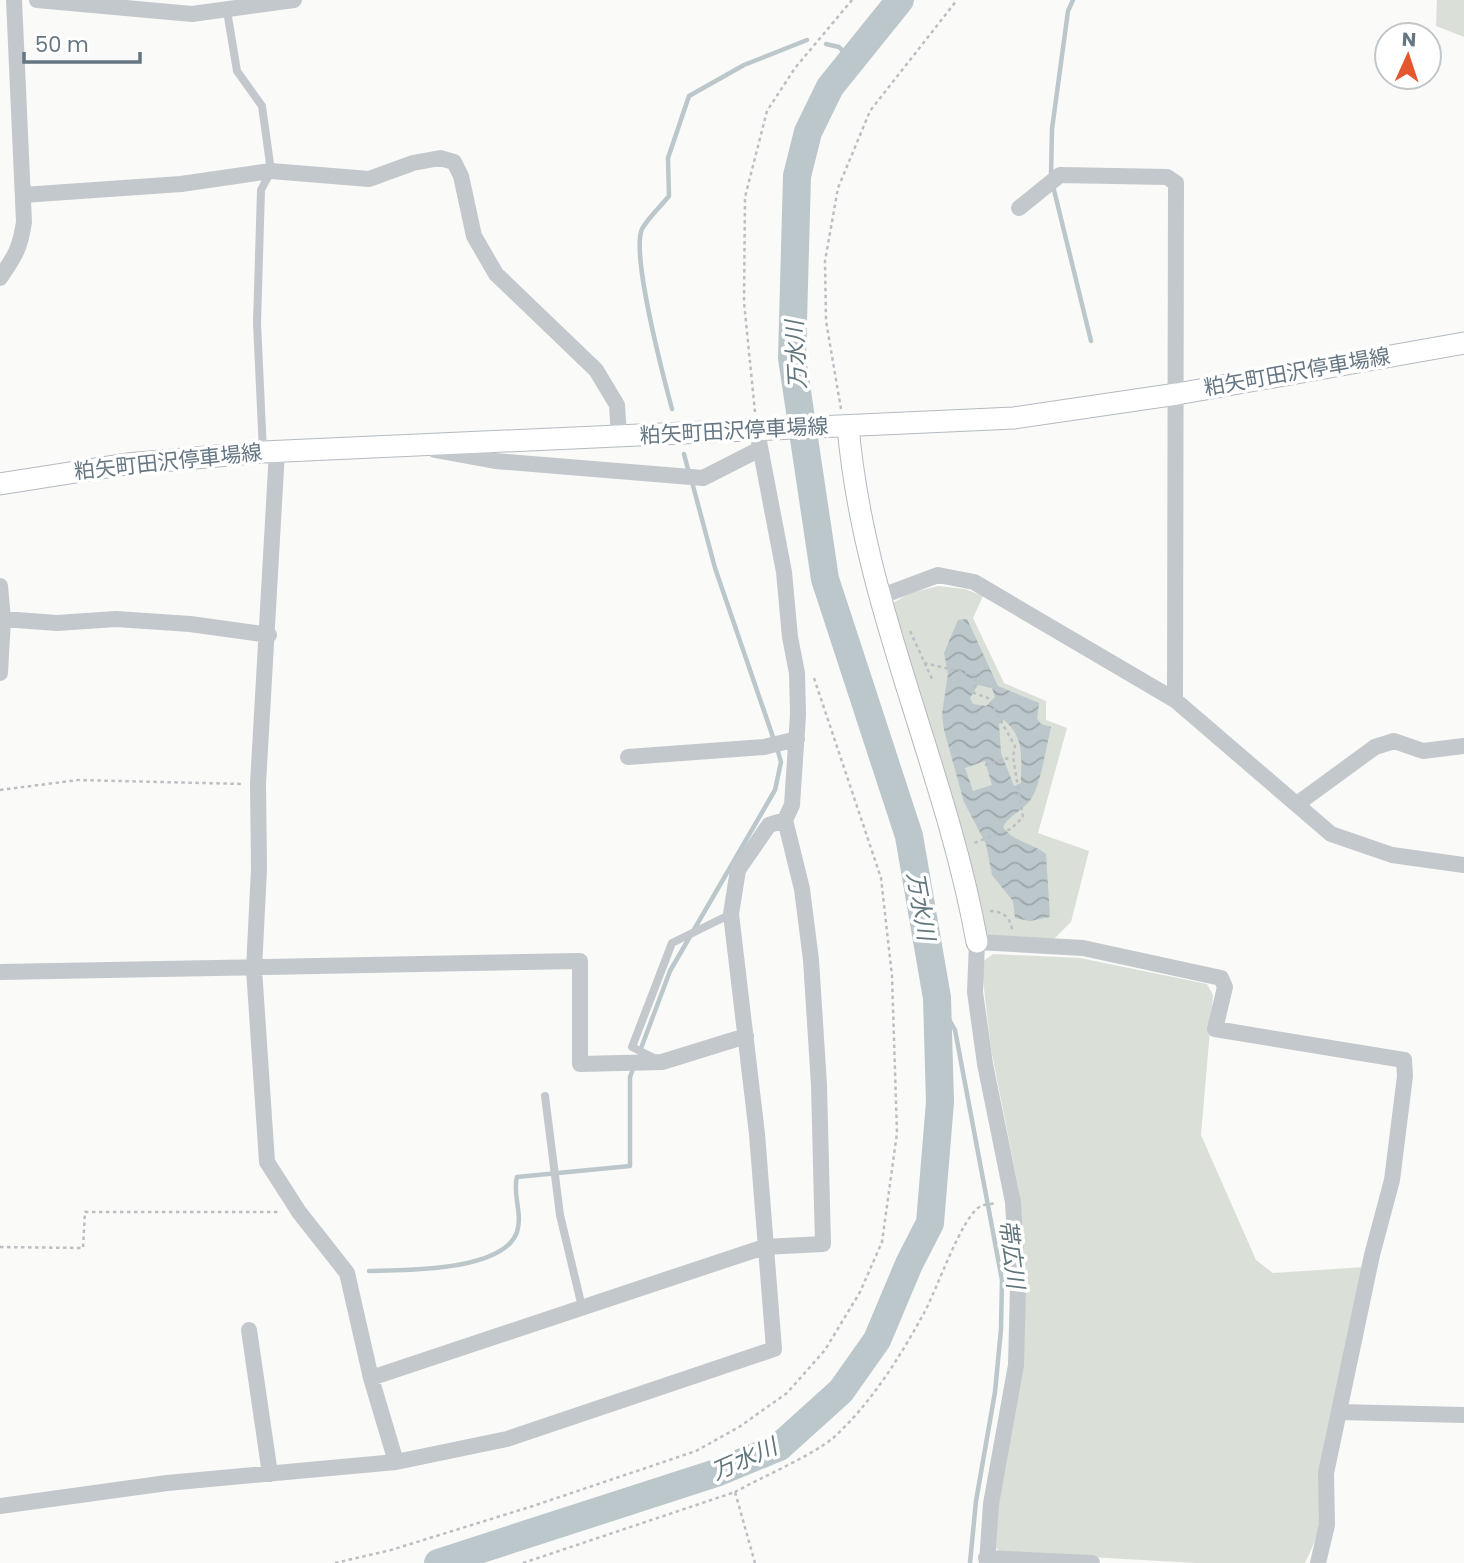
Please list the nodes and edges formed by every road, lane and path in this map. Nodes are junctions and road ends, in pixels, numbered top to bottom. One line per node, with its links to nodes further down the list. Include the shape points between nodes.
1 (14, 0): 8 (street)
2 (37, 0): 6 (street, via 191,14)
3 (294, 0): 6 (street)
4 (852, 0): 16 (path, via 766,111 745,197 744,302)
5 (957, 0): 14 (path, via 870,111 838,188 825,261 826,321)
6 (227, 11): 7 (lane, via 237,71 262,106)
7 (271, 171): 8 (street, via 181,184); 15 (street, via 369,179 413,163 440,158 454,162 474,236 496,274 596,370 617,405); 18 (lane, via 261,190 257,323)
8 (23, 195): 10 (street, via 21,243)
9 (1018, 208): 13 (street, via 1060,174 1167,177 1176,184)
10 (7, 261): 11 (street)
11 (0, 278)
12 (1464, 343): 13 (main road, 粕矢町田沢停車場線)
13 (1177, 394): 14 (main road, 粕矢町田沢停車場線, via 1014,418); 28 (street)
14 (842, 427): 16 (main road, 粕矢町田沢停車場線); 21 (main road)
15 (619, 437): 16 (main road, 粕矢町田沢停車場線); 17 (main road, 粕矢町田沢停車場線)
16 (761, 437): 17 (street, via 703,478 495,461); 29 (street, via 797,673)
17 (415, 446): 18 (main road, 粕矢町田沢停車場線)
18 (270, 451): 19 (main road, 粕矢町田沢停車場線, via 127,464); 24 (street)
19 (0, 484)
20 (0, 586): 22 (street)
21 (879, 597): 28 (street, via 937,575 974,582); 41 (main road, via 954,840)
22 (3, 619): 24 (street, via 153,622); 26 (street)
23 (908, 627): 25 (path)
24 (269, 635): 34 (street)
25 (924, 663): 27 (path); 32 (path, via 976,675 974,693 988,698 1015,746)
26 (0, 673)
27 (933, 681)
28 (1175, 700): 36 (street)
29 (793, 740): 31 (street, via 771,746); 37 (street, via 792,805)
30 (1464, 747): 36 (street, via 1423,751 1394,741 1375,747)
31 (628, 757)
32 (1013, 757): 33 (path); 38 (path, via 1023,817 1011,828)
33 (985, 765)
34 (258, 785): 35 (path, via 78,780); 42 (street)
35 (0, 790)
36 (1297, 804): 39 (street, via 1331,834 1392,855)
37 (785, 820): 40 (street, via 769,825 738,870); 50 (street, via 802,889 811,960 823,1244)
38 (974, 843)
39 (1464, 865)
40 (731, 914): 44 (street); 45 (lane, via 672,943 632,1047)
41 (976, 942): 54 (street, via 1083,948 1221,978 1225,987 1215,1029 1404,1060 1392,1180); 60 (street, via 975,992 1013,1202 1018,1287 1016,1365 991,1504)
42 (254, 969): 43 (street); 45 (street, via 580,961 580,1064); 48 (street, via 267,1162)
43 (0, 972)
44 (746, 1036): 45 (street); 50 (street)
45 (653, 1060)
46 (545, 1096): 51 (lane, via 560,1215)
47 (999, 1203): 58 (path, via 981,1206 953,1247 925,1312 858,1411 831,1439)
48 (299, 1212): 49 (path, via 85,1212 83,1248); 53 (street, via 347,1273)
49 (0, 1247)
50 (764, 1247): 51 (street); 56 (street, via 774,1349 507,1439)
51 (582, 1307): 53 (street)
52 (249, 1329): 57 (street)
53 (372, 1378): 56 (street)
54 (1339, 1412): 55 (street); 64 (street, via 1326,1473 1327,1525)
55 (1464, 1415)
56 (396, 1462): 57 (street)
57 (270, 1474): 59 (street)
58 (735, 1492): 61 (path); 62 (path)
59 (0, 1506)
60 (986, 1560): 63 (street)
61 (523, 1563)
62 (755, 1563)
63 (1092, 1563)
64 (1318, 1563)

